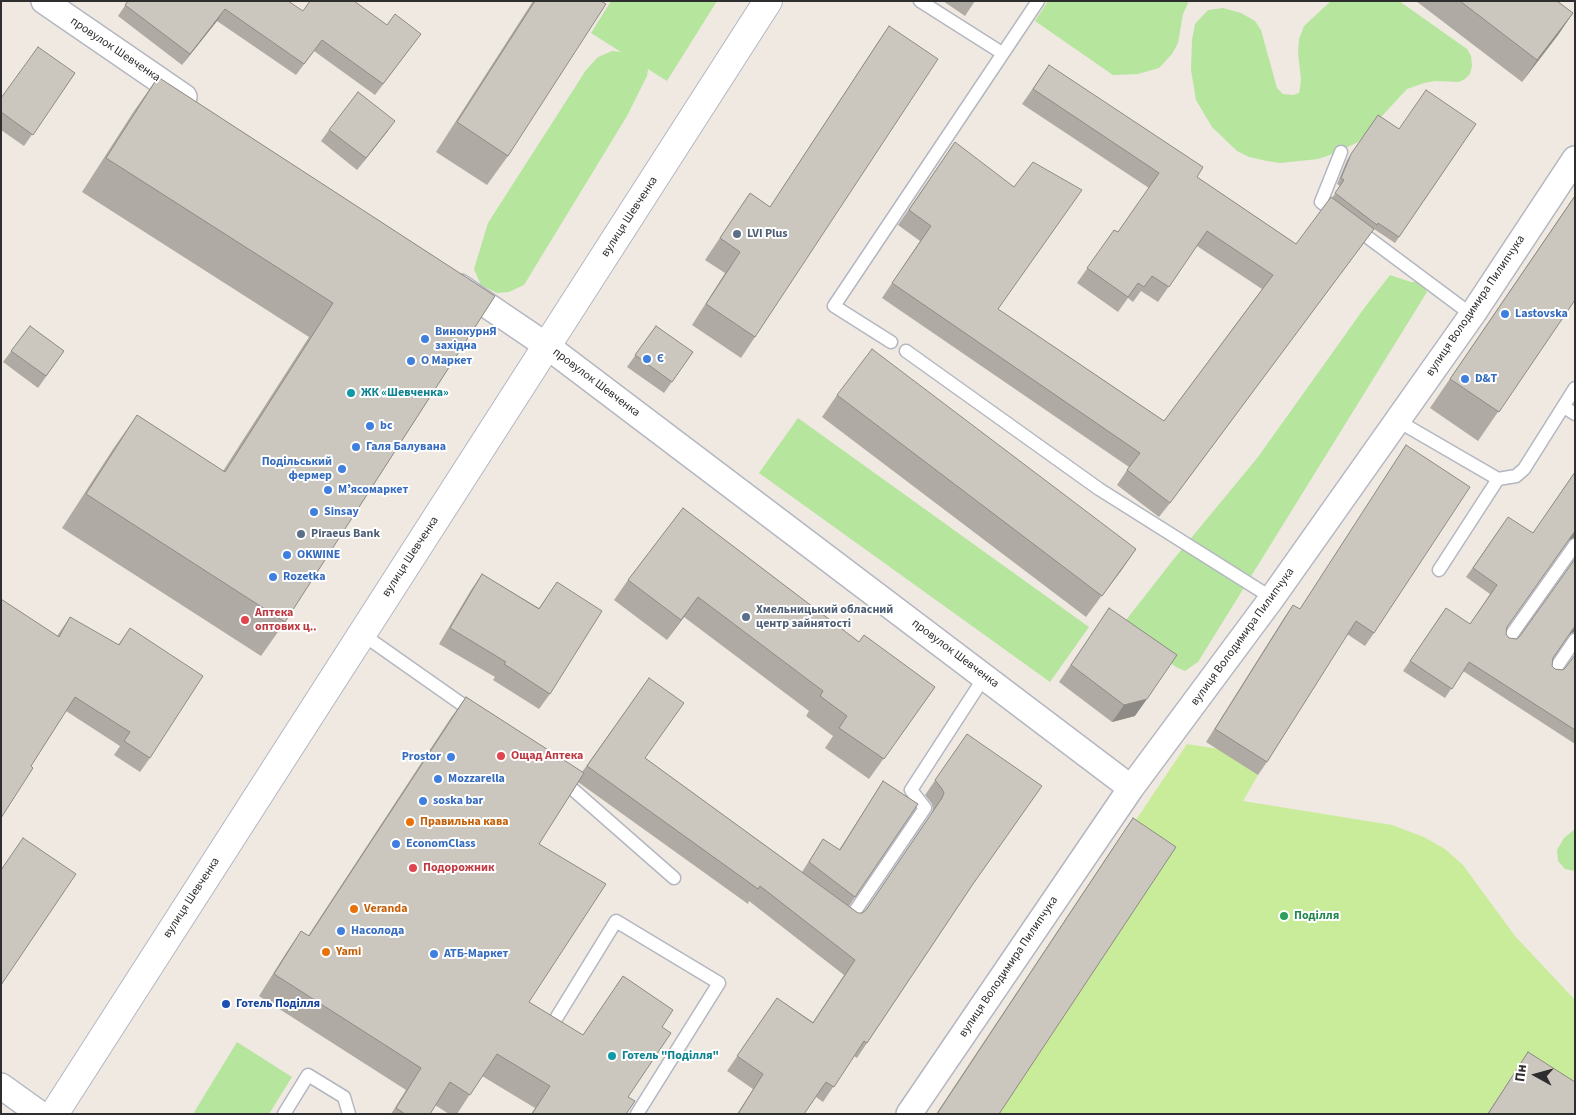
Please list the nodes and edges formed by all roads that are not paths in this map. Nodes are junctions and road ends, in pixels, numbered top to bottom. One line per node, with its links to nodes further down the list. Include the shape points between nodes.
1 (44, 1): 6 (street, провулок Шевченка)
2 (768, 1): 12 (main road, вулиця Шевченка)
3 (920, 1): 5 (lane)
4 (1038, 1): 5 (lane)
5 (1002, 53): 11 (lane, via 834,306)
6 (200, 108)
7 (1341, 152): 10 (lane, via 1321,202)
8 (1575, 159): 10 (street, вулиця Володимира Пилипчука)
9 (439, 272): 12 (street, провулок Шевченка)
10 (1472, 315): 16 (street, вулиця Володимира Пилипчука)
11 (891, 342)
12 (547, 346): 21 (main road, вулиця Шевченка); 25 (street, провулок Шевченка)
13 (906, 351): 20 (lane, via 1100,488)
14 (1575, 388): 15 (lane)
15 (1569, 410): 17 (lane, via 1524,469 1516,476)
16 (1398, 421): 17 (lane); 20 (street, вулиця Володимира Пилипчука)
17 (1498, 479): 19 (lane)
18 (1575, 545): 23 (lane)
19 (1439, 570)
20 (1272, 598): 28 (street, вулиця Володимира Пилипчука)
21 (362, 634): 26 (lane); 34 (main road, вулиця Шевченка)
22 (1575, 640): 24 (lane)
23 (1508, 641)
24 (1553, 672)
25 (984, 676): 28 (street, провулок Шевченка); 30 (lane, via 911,790 925,808 849,920)
26 (480, 717)
27 (554, 774): 29 (lane)
28 (1132, 788): 38 (street, вулиця Володимира Пилипчука)
29 (674, 878)
30 (833, 908)
31 (557, 1017): 37 (lane, via 616,921 719,983)
32 (1, 1086): 33 (street)
33 (40, 1114)
34 (54, 1114)
35 (284, 1114): 36 (lane, via 308,1075 344,1098)
36 (349, 1114)
37 (636, 1114)
38 (909, 1114)

